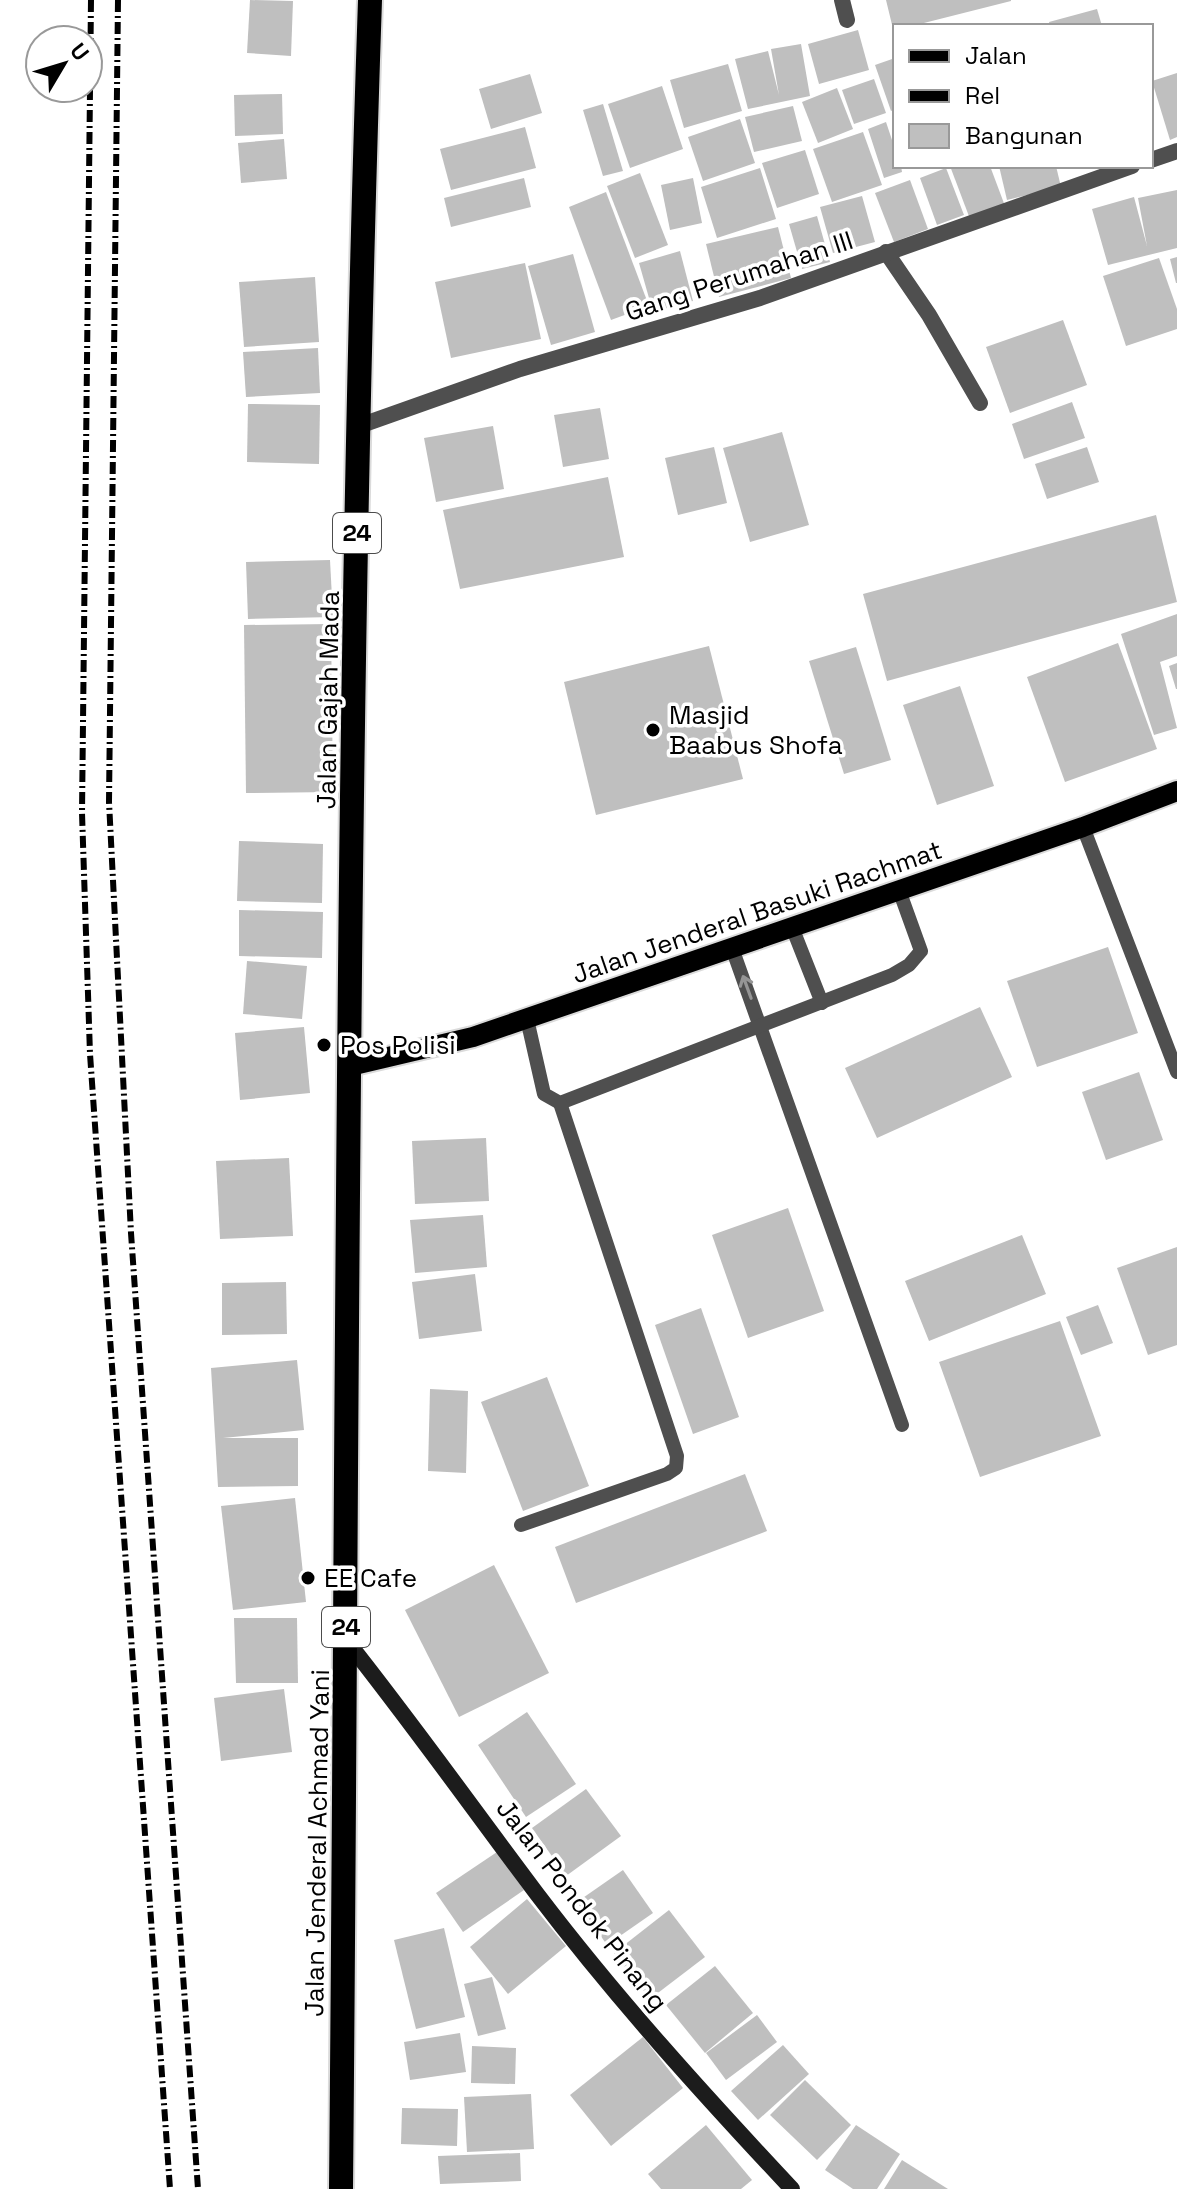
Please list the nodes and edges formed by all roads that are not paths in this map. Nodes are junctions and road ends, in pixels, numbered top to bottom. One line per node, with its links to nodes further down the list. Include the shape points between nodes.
1 (370, 0): 9 (highway, Jalan Gajah Mada / 24)
2 (842, 0): 3 (street)
3 (847, 20)
4 (1177, 151): 5 (street)
5 (1153, 159)
6 (1126, 168): 7 (street, Gang Perumahan III)
7 (886, 252): 8 (street); 9 (street, Gang Perumahan III, via 760,298 520,369)
8 (980, 403)
9 (359, 426): 18 (highway, Jalan Gajah Mada / 24)
10 (1177, 791): 11 (main road, Jalan Jenderal Basuki Rachmat)
11 (1083, 827): 12 (main road, Jalan Jenderal Basuki Rachmat); 19 (lane)
12 (899, 890): 13 (main road, Jalan Jenderal Basuki Rachmat); 15 (lane, via 921,951 892,975)
13 (792, 927): 14 (main road, Jalan Jenderal Basuki Rachmat); 15 (lane)
14 (732, 948): 16 (main road, Jalan Jenderal Basuki Rachmat); 17 (lane, one-way to 14)
15 (822, 1003): 17 (lane)
16 (527, 1019): 18 (main road, Jalan Jenderal Basuki Rachmat); 20 (lane, via 544,1094)
17 (761, 1026): 20 (lane); 21 (lane)
18 (350, 1066): 23 (highway, Jalan Jenderal Achmad Yani / 24)
19 (1177, 1072)
20 (560, 1103): 22 (lane, via 677,1456 676,1468)
21 (902, 1425)
22 (521, 1525)
23 (346, 1640): 24 (highway, Jalan Jenderal Achmad Yani / 24); 25 (street, Jalan Pondok Pinang, via 603,1977)
24 (341, 2189)
25 (792, 2189)

